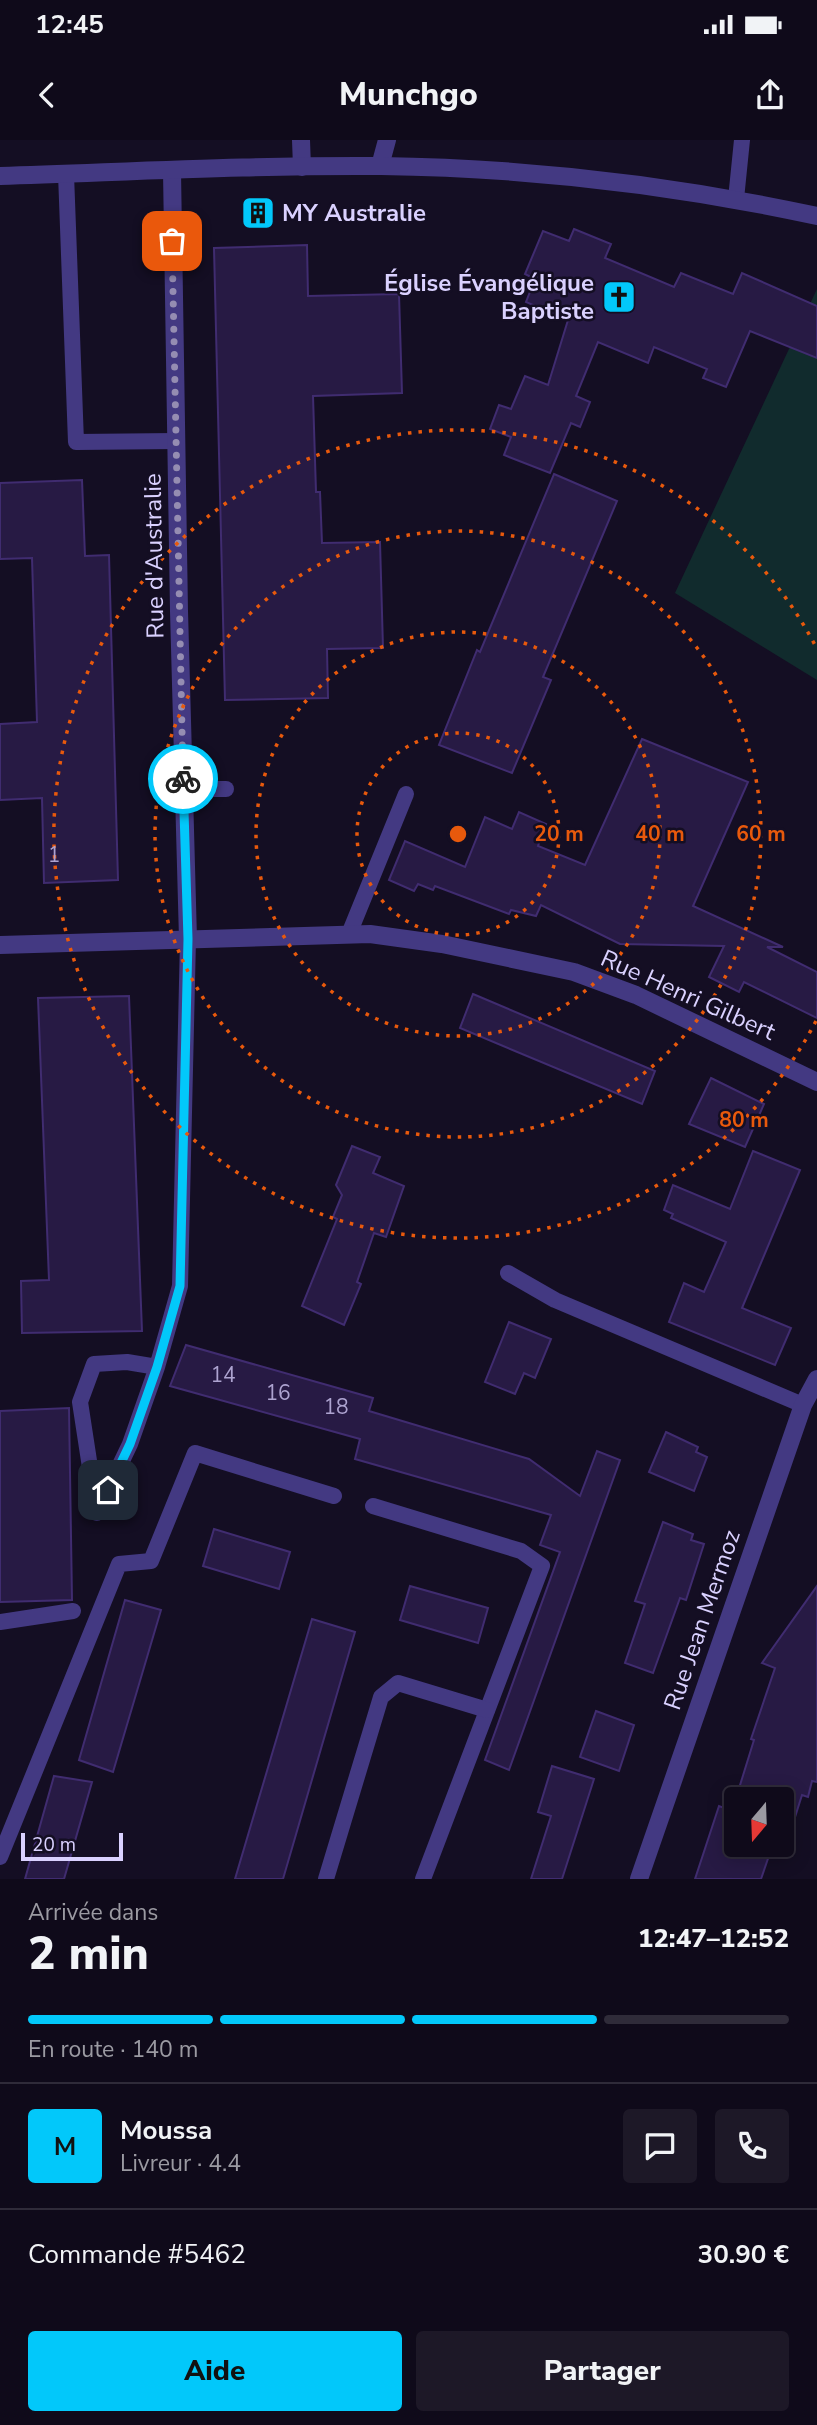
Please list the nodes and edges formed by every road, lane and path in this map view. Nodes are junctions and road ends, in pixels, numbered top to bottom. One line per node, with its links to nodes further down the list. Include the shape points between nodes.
1 (301, 140): 5 (street)
2 (387, 140): 4 (street)
3 (742, 140): 9 (lane)
4 (380, 166): 5 (street); 9 (street, via 543,175)
5 (302, 167): 6 (street)
6 (172, 171): 7 (street); 11 (street, Rue d'Australie)
7 (66, 174): 8 (street); 11 (lane, via 76,442)
8 (0, 176)
9 (736, 199): 10 (street)
10 (817, 216)
11 (176, 441): 12 (street, Rue d'Australie)
12 (183, 789): 13 (lane); 16 (street, Rue d'Australie)
13 (226, 789)
14 (406, 794): 15 (lane)
15 (349, 934): 16 (street, Rue Henri Gilbert); 18 (street, Rue Henri Gilbert, via 442,944 574,972 636,995)
16 (188, 939): 17 (street, Rue Henri Gilbert); 20 (lane, via 180,1286)
17 (0, 945)
18 (817, 1082)
19 (508, 1273): 22 (lane, via 555,1300)
20 (157, 1367): 20 (lane, via 130,1444 97,1513 80,1402 94,1364 127,1362)
21 (817, 1379): 22 (street, Rue Jean Mermoz)
22 (803, 1405): 31 (street, Rue Jean Mermoz)
23 (334, 1496): 28 (lane, via 195,1453 151,1560 119,1564)
24 (373, 1506): 27 (lane, via 521,1551 542,1566)
25 (73, 1611): 26 (lane)
26 (0, 1622)
27 (487, 1710): 29 (lane, via 398,1683 381,1697); 30 (lane)
28 (0, 1857)
29 (326, 1879)
30 (423, 1879)
31 (639, 1879)

